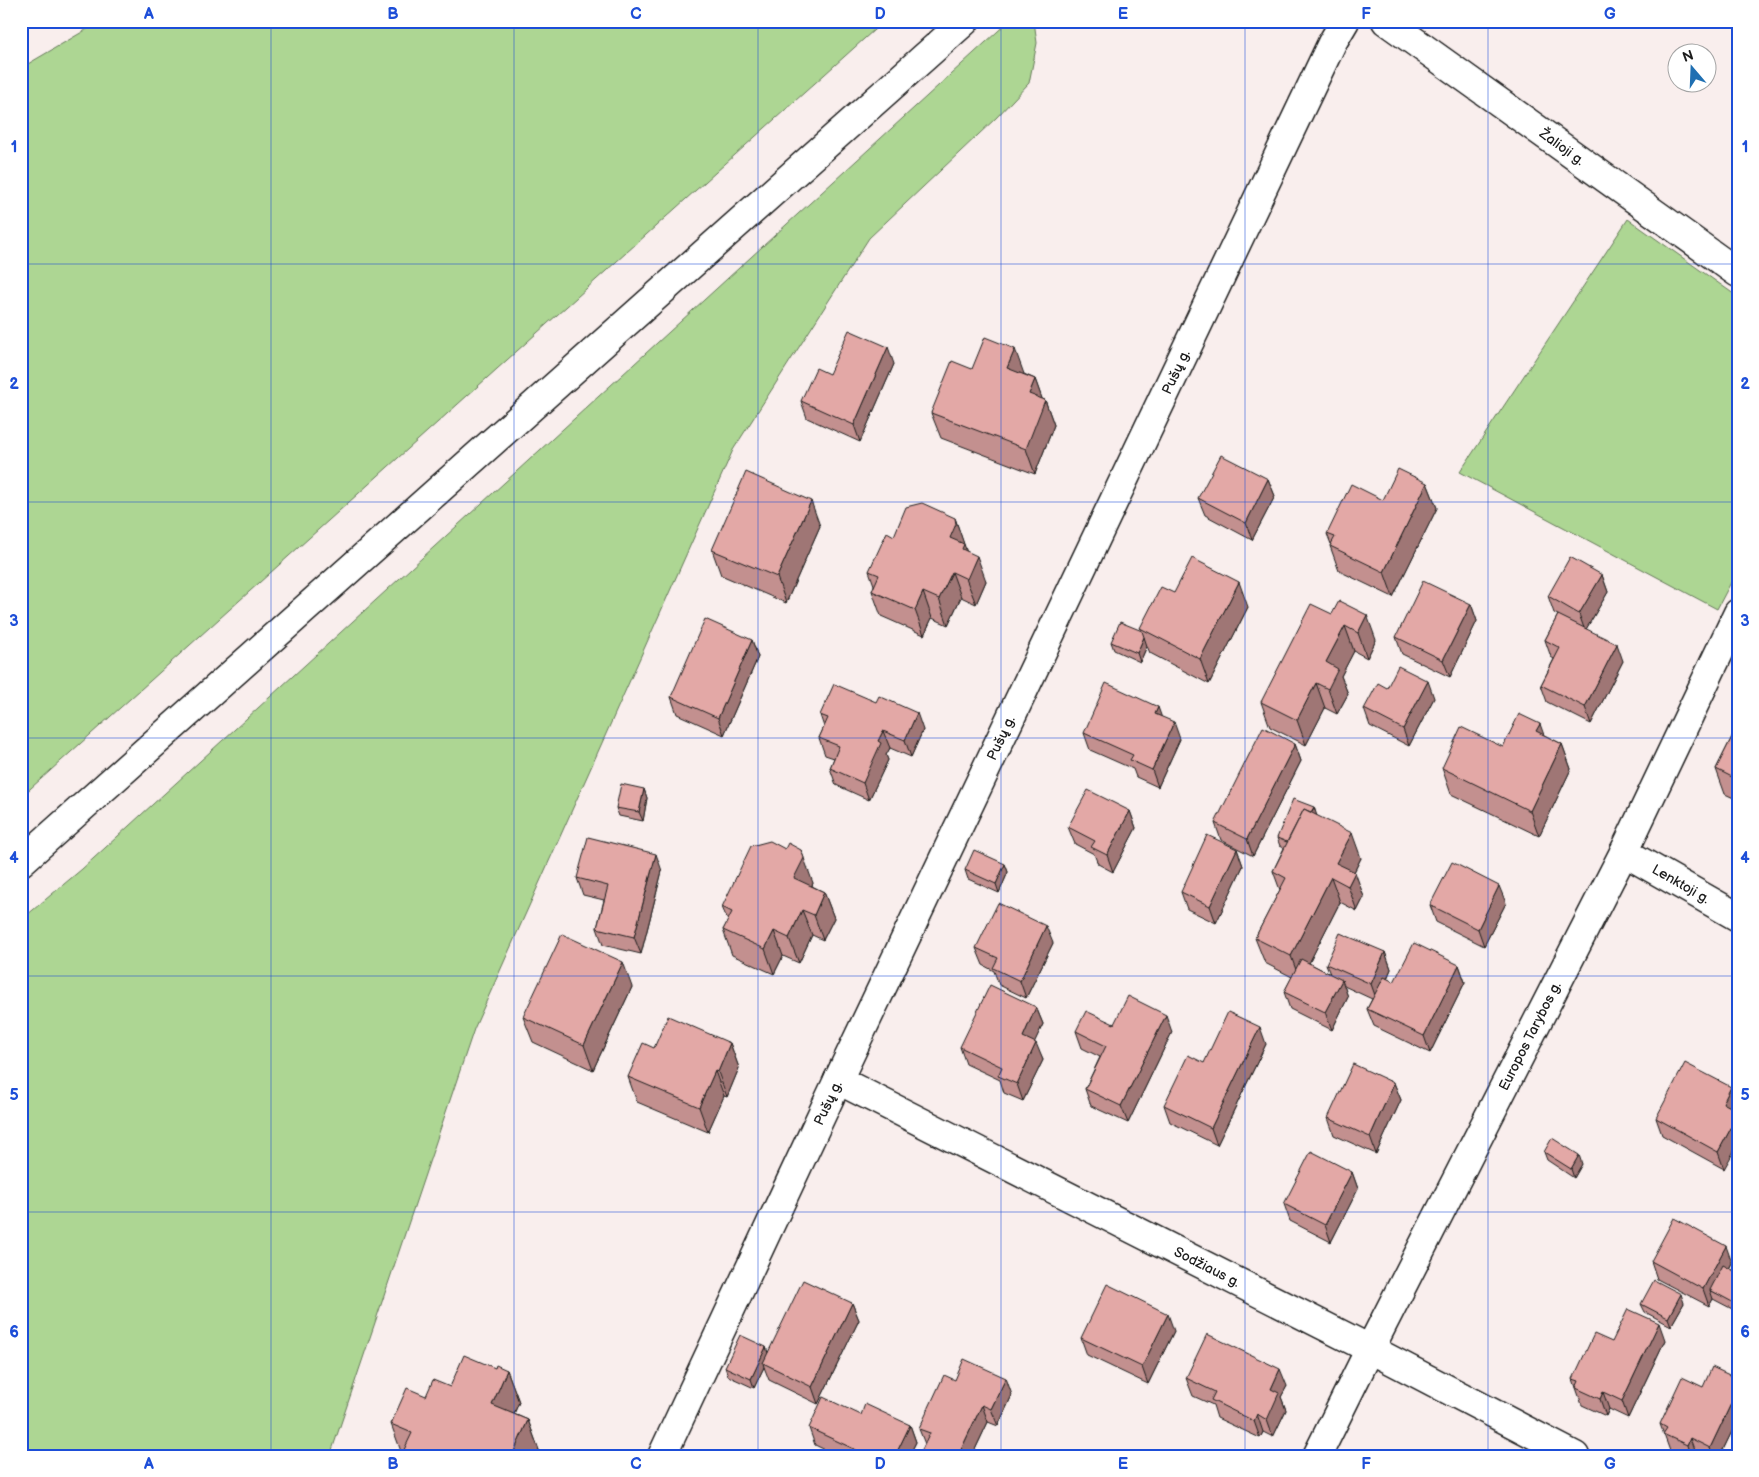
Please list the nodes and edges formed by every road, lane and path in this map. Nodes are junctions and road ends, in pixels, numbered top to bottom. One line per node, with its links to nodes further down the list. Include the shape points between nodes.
1 (965, 21): 7 (street)
2 (1345, 21): 9 (street, Pušų g.)
3 (1386, 21): 4 (street, Žalioji g.)
4 (1738, 272)
5 (1738, 613): 6 (street, Europos Tarybos g.)
6 (1624, 852): 8 (street, Lenktoji g.); 10 (street, Europos Tarybos g.)
7 (21, 862)
8 (1738, 917)
9 (838, 1080): 10 (street, Sodžiaus g.); 11 (street, Pušų g.)
10 (1370, 1349): 12 (street, Europos Tarybos g.); 13 (street, Sodžiaus g.)
11 (662, 1456)
12 (1317, 1456)
13 (1575, 1456)

